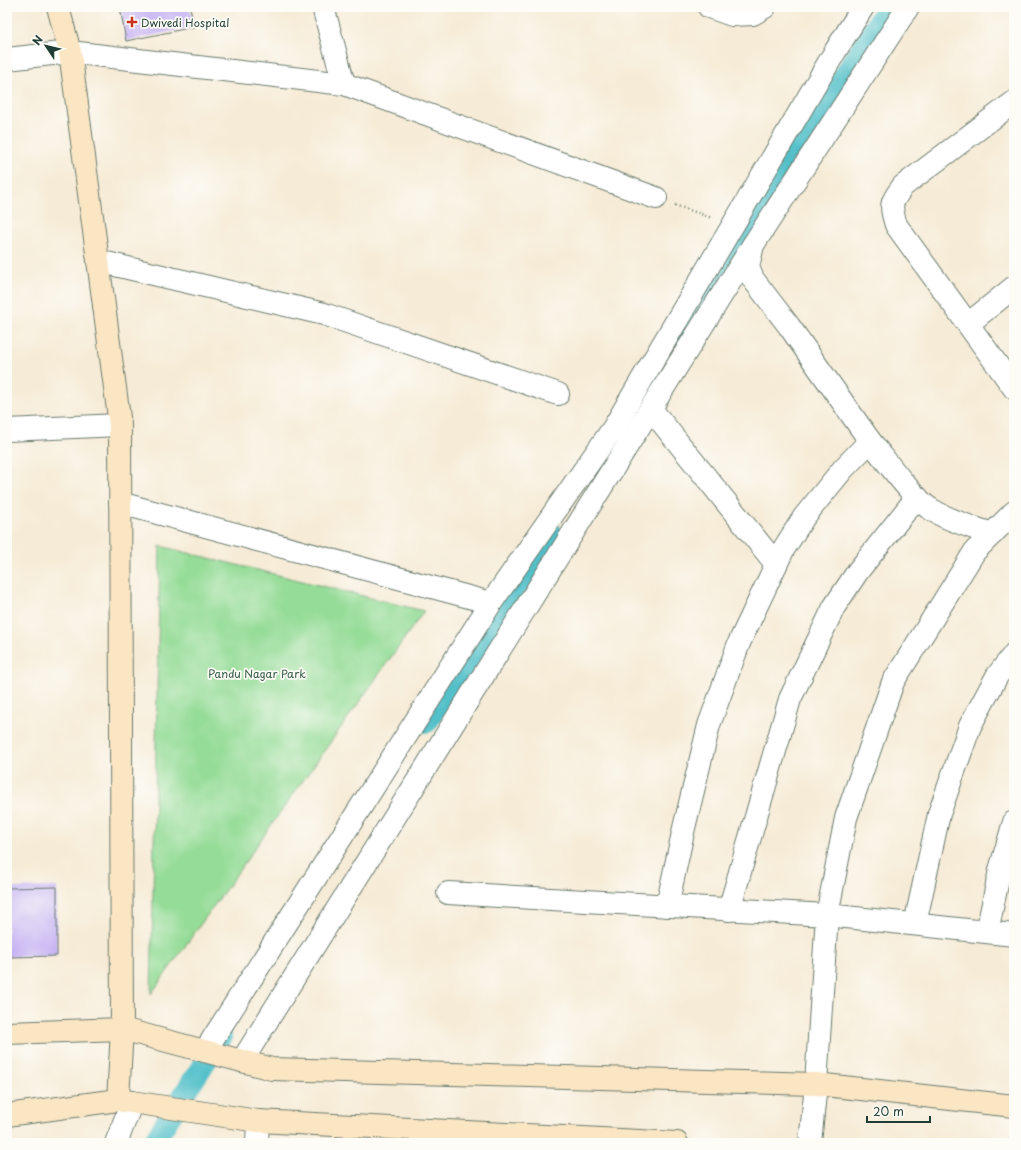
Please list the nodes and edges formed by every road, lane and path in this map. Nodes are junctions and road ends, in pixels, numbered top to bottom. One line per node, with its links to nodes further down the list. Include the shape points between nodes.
1 (58, 7): 7 (street)
2 (323, 7): 9 (street)
3 (709, 7): 4 (street, via 732,15 753,14)
4 (765, 7)
5 (863, 7): 12 (street)
6 (908, 7): 13 (street)
7 (70, 52): 8 (street); 9 (street); 14 (street)
8 (7, 59)
9 (344, 84): 11 (street)
10 (1014, 102): 16 (street, via 903,186 891,208 896,225)
11 (656, 198): 12 (path)
12 (733, 225): 28 (street, via 614,427)
13 (753, 245): 19 (street); 22 (street, via 748,267 753,279)
14 (98, 261): 18 (street, via 324,314); 20 (street)
15 (1014, 287): 16 (street)
16 (968, 324): 17 (street)
17 (1013, 384)
18 (558, 394)
19 (651, 409): 27 (street); 41 (street)
20 (120, 425): 21 (street); 24 (street)
21 (7, 430)
22 (870, 441): 23 (street); 27 (street, via 843,469 804,517)
23 (917, 497): 26 (street, via 931,510); 33 (street, via 858,571 834,607 790,699)
24 (120, 503): 28 (street); 38 (street)
25 (1014, 512): 26 (street)
26 (992, 534): 34 (street, via 976,552 892,682 846,818)
27 (776, 564): 32 (street, via 739,643 709,726)
28 (491, 603): 40 (street)
29 (1014, 654): 35 (street, via 997,676 970,726 939,814)
30 (1014, 822): 36 (street, via 1000,870)
31 (448, 893): 32 (street)
32 (667, 906): 33 (street)
33 (729, 910): 34 (street)
34 (827, 915): 35 (street); 42 (street)
35 (915, 924): 36 (street)
36 (987, 932): 37 (street)
37 (1014, 935)
38 (122, 1029): 39 (street); 40 (street); 43 (street)
39 (7, 1033)
40 (205, 1051): 41 (street)
41 (235, 1059): 42 (street, via 272,1069)
42 (816, 1084): 44 (street); 50 (street)
43 (125, 1101): 45 (street); 46 (street); 47 (street)
44 (1014, 1106)
45 (7, 1115)
46 (258, 1121): 48 (street); 49 (street)
47 (116, 1143)
48 (257, 1143)
49 (677, 1143)
50 (810, 1143)

